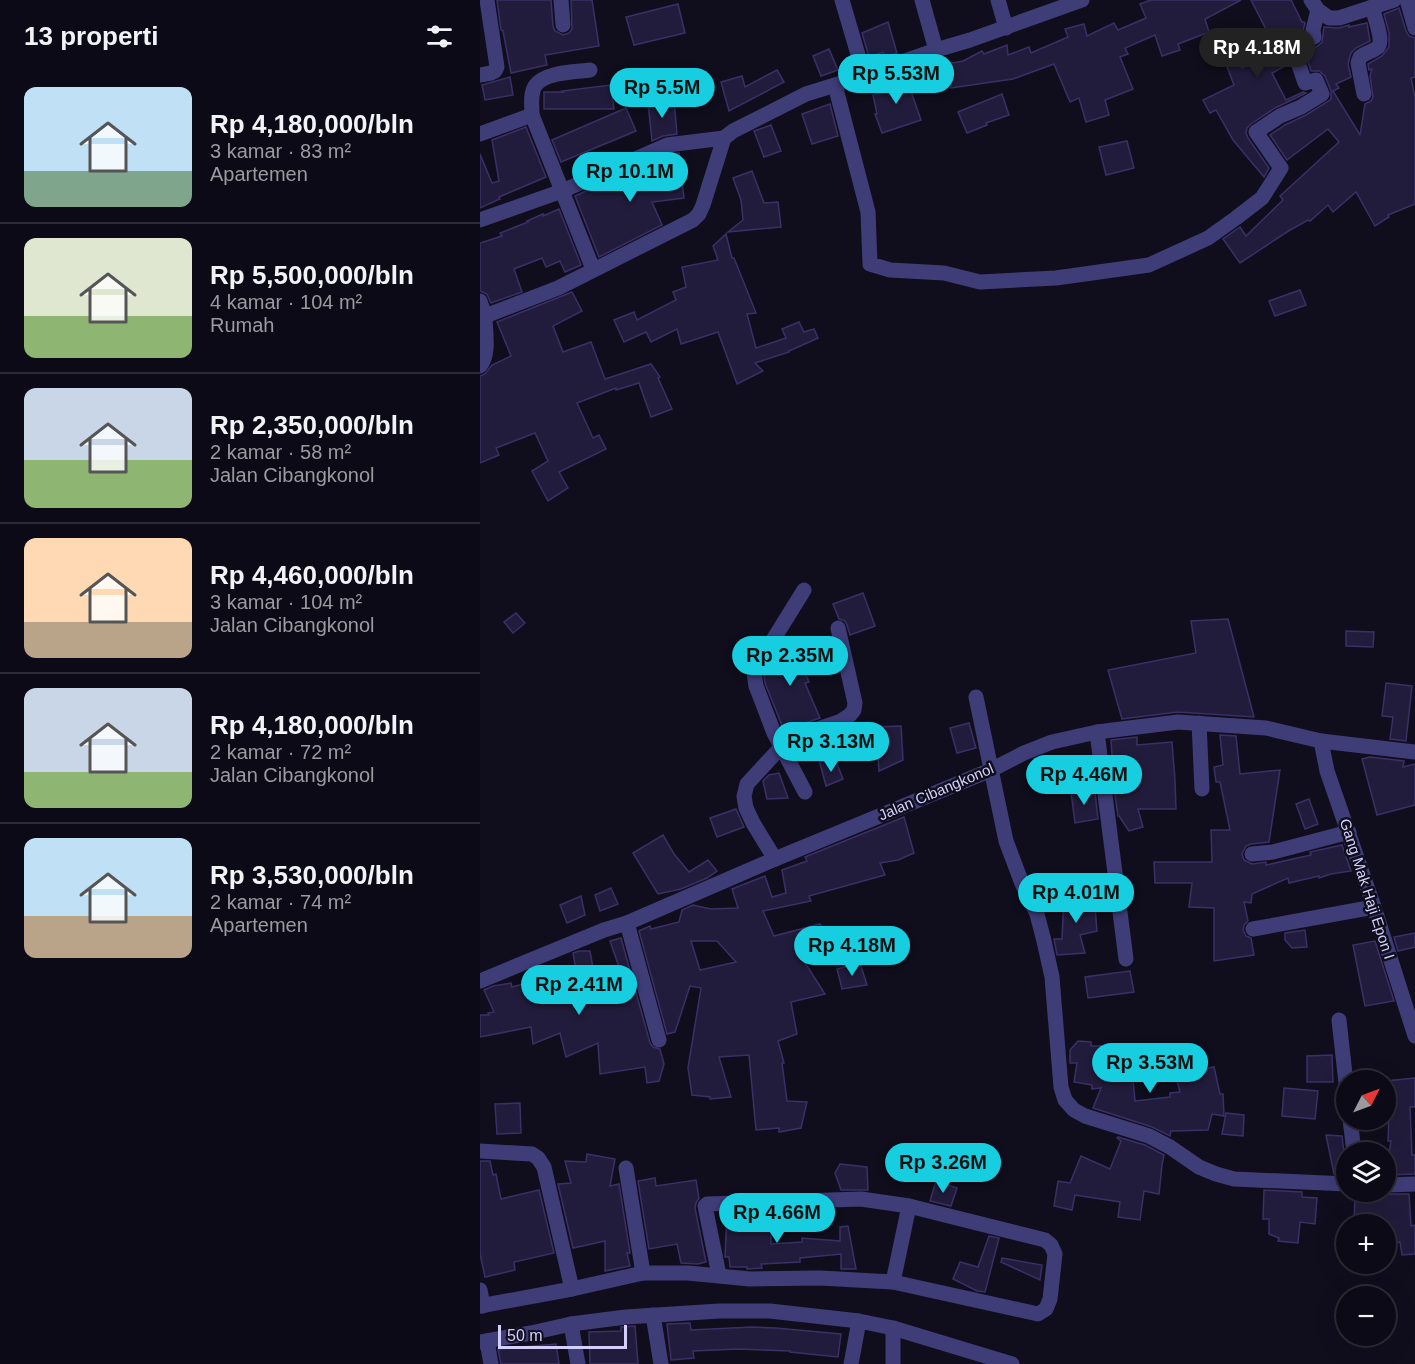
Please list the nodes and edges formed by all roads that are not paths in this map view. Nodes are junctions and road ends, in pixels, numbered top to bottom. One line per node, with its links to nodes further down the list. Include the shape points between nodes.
1 (487, 0): 16 (street, via 497,68)
2 (561, 0): 11 (street)
3 (842, 0): 17 (street)
4 (922, 0): 14 (street)
5 (998, 0): 12 (street)
6 (1082, 0): 12 (street)
7 (1395, 0): 10 (street)
8 (1407, 0): 13 (street)
9 (1314, 5): 10 (street, via 1329,18); 18 (street, via 1314,38 1293,47 1305,83 1316,80 1322,94 1256,132 1281,168 1262,198 1208,238 1149,265 1056,278 980,282 944,273 890,270 870,264 868,212)
10 (1372, 8): 19 (street, via 1381,40 1358,63)
11 (563, 25)
12 (1006, 28): 14 (street)
13 (1415, 28)
14 (936, 50): 17 (street)
15 (590, 70): 20 (street, via 552,75 540,81 533,93)
16 (480, 75)
17 (864, 75): 18 (street)
18 (836, 85): 22 (street, via 784,104)
19 (1364, 94)
20 (532, 115): 21 (street); 23 (street)
21 (480, 134)
22 (724, 138): 23 (street, via 667,145); 25 (street, via 699,214 693,220)
23 (562, 191): 24 (street); 25 (street)
24 (480, 220)
25 (593, 269): 26 (street, via 558,288)
26 (482, 309): 27 (street, via 486,355)
27 (480, 366)
28 (804, 590): 34 (street, via 759,655 754,673 767,717)
29 (838, 628): 34 (street, via 854,710 841,721)
30 (976, 697): 36 (street)
31 (1199, 723): 32 (street, Jalan Cibangkonol); 33 (street, Jalan Cibangkonol, via 1266,728); 37 (street)
32 (1097, 732): 36 (street, Jalan Cibangkonol, via 1052,742); 45 (street)
33 (1321, 741): 35 (street, Jalan Cibangkonol); 39 (street, Gang Mak Haji Epon I, via 1327,771)
34 (782, 746): 38 (street); 41 (street, via 747,784 744,796 753,823)
35 (1415, 752)
36 (991, 770): 41 (street, Jalan Cibangkonol); 53 (street, via 1006,841 1037,914 1044,941 1052,977 1065,1100 1085,1116 1149,1136 1215,1174 1234,1179)
37 (1202, 789)
38 (805, 792)
39 (1349, 832): 40 (street); 42 (street, Gang Mak Haji Epon I)
40 (1252, 854)
41 (775, 859): 43 (street, Jalan Cibangkonol)
42 (1374, 907): 44 (street); 48 (street, Gang Mak Haji Epon I)
43 (627, 923): 46 (street, Jalan Cibangkonol); 49 (street)
44 (1253, 930)
45 (1126, 959)
46 (480, 981)
47 (1339, 1020): 50 (street)
48 (1415, 1036)
49 (659, 1040)
50 (1345, 1070)
51 (480, 1151): 60 (street, via 527,1153 538,1158 544,1167)
52 (626, 1168): 57 (street)
53 (1336, 1184)
54 (1415, 1184): 55 (street)
55 (1396, 1185)
56 (909, 1206): 58 (street, via 861,1199 707,1204); 59 (street); 59 (street, via 1046,1240 1055,1254 1050,1299 1046,1309 1038,1314)
57 (643, 1273): 58 (street); 60 (street)
58 (719, 1275): 59 (street)
59 (893, 1282)
60 (572, 1289): 61 (street)
61 (481, 1301)
62 (653, 1315): 63 (street, via 770,1311); 64 (street); 70 (street)
63 (859, 1321): 65 (street); 71 (street)
64 (571, 1324): 66 (street); 69 (street)
65 (893, 1328): 67 (street); 72 (street)
66 (483, 1342): 68 (street)
67 (972, 1358): 73 (street)
68 (491, 1364)
69 (578, 1364)
70 (661, 1364)
71 (851, 1364)
72 (893, 1364)
73 (1012, 1364)

